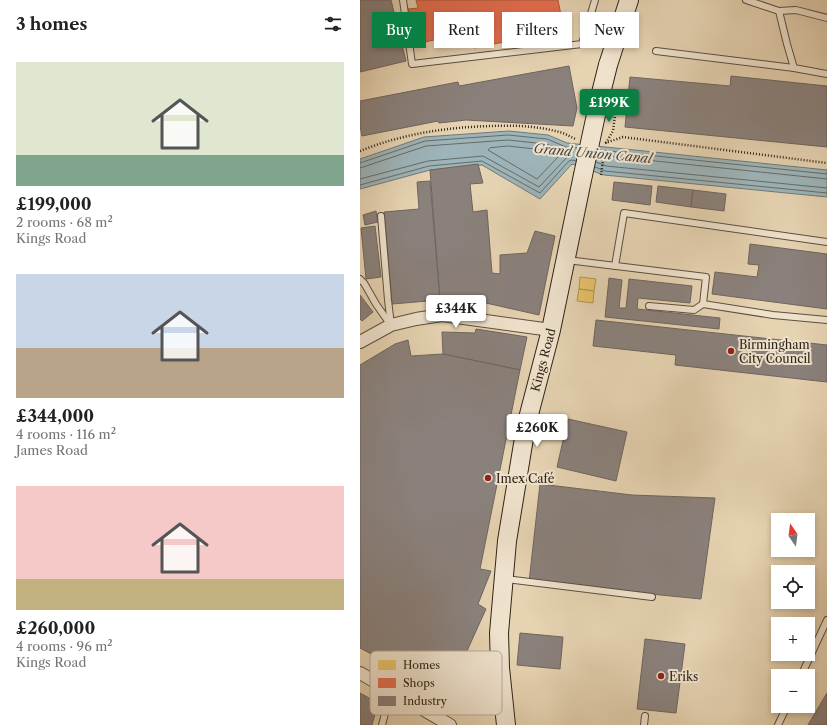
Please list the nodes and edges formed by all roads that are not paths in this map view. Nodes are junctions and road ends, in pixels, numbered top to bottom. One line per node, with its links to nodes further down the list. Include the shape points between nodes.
1 (403, 0): 2 (lane, via 412,64 582,44)
2 (595, 0)
3 (629, 0): 12 (street, Kings Road, bridge, via 608,64)
4 (746, 0): 5 (lane)
5 (779, 11): 6 (lane, via 796,10); 8 (lane)
6 (827, 18)
7 (656, 51): 8 (lane)
8 (794, 68): 9 (lane)
9 (827, 74)
10 (381, 216): 18 (lane)
11 (827, 242): 13 (lane, via 624,213)
12 (565, 260): 13 (lane); 19 (street, Kings Road)
13 (615, 266): 15 (lane, via 706,277)
14 (360, 279): 18 (lane)
15 (703, 304): 16 (lane, via 694,310); 17 (lane)
16 (650, 306)
17 (827, 320)
18 (391, 325): 19 (street, via 442,315); 20 (street)
19 (551, 330): 21 (street, Kings Road, via 526,426)
20 (360, 342)
21 (502, 579): 22 (lane); 24 (street, Kings Road)
22 (652, 597)
23 (827, 620): 25 (lane)
24 (500, 651)
25 (804, 669)
26 (360, 672): 27 (street)
27 (370, 678)
28 (502, 687): 35 (street, Kings Road)
29 (784, 713): 37 (lane)
30 (385, 715): 33 (lane)
31 (433, 715): 34 (street)
32 (645, 716): 36 (lane)
33 (382, 725)
34 (450, 725)
35 (506, 725)
36 (644, 725)
37 (778, 725)

